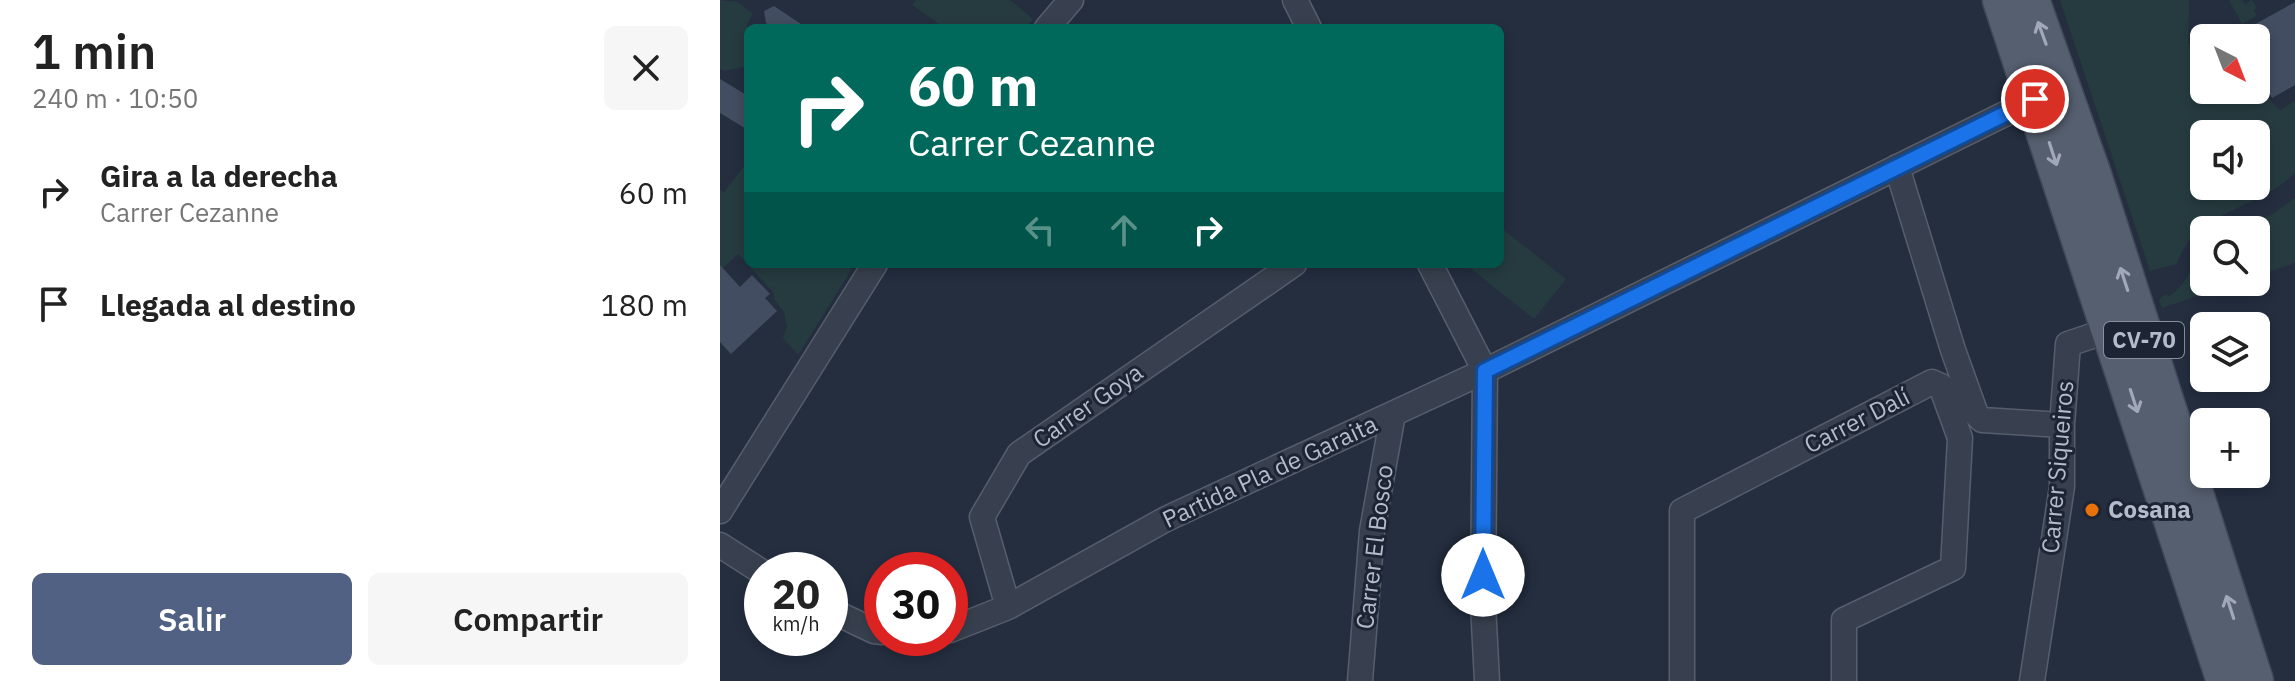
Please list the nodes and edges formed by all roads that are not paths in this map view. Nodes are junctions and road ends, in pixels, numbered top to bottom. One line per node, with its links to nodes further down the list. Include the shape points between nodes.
1 (1071, 0): 5 (street)
2 (1295, 0): 6 (street)
3 (2002, 0): 7 (main road, CV-70)
4 (2030, 0): 27 (main road, CV-70, one-way to 4, via 2092,175)
5 (1050, 24)
6 (1307, 24)
7 (2035, 99): 8 (street, Partida Pla de Garaita); 12 (main road, CV-70, one-way to 12)
8 (1897, 167): 13 (street, Partida Pla de Garaita); 15 (street, via 1976,414 1982,420)
9 (872, 268): 16 (street)
10 (1288, 268): 19 (street, Carrer Goya, via 1019,454 982,517)
11 (1432, 268): 13 (street)
12 (2110, 330): 15 (street, Carrer Siqueiros, via 2068,344); 26 (main road, CV-70, one-way to 26)
13 (1485, 371): 14 (street, Partida Pla de Garaita); 22 (street)
14 (1393, 414): 19 (street, Partida Pla de Garaita, via 1166,519); 21 (street, Carrer El Bosco, via 1372,531)
15 (2062, 425): 25 (street, Carrer Siqueiros, via 2062,487)
16 (720, 511)
17 (720, 545): 18 (street)
18 (744, 560)
19 (1008, 607): 20 (street, Partida Pla de Garaita)
20 (968, 623)
21 (1360, 681)
22 (1487, 681)
23 (1682, 681): 24 (street, Carrer Dalí, via 1682,511 1932,382 1941,386 1960,438 1953,568 1844,620)
24 (1844, 681)
25 (2032, 681)
26 (2226, 681)
27 (2254, 681)

